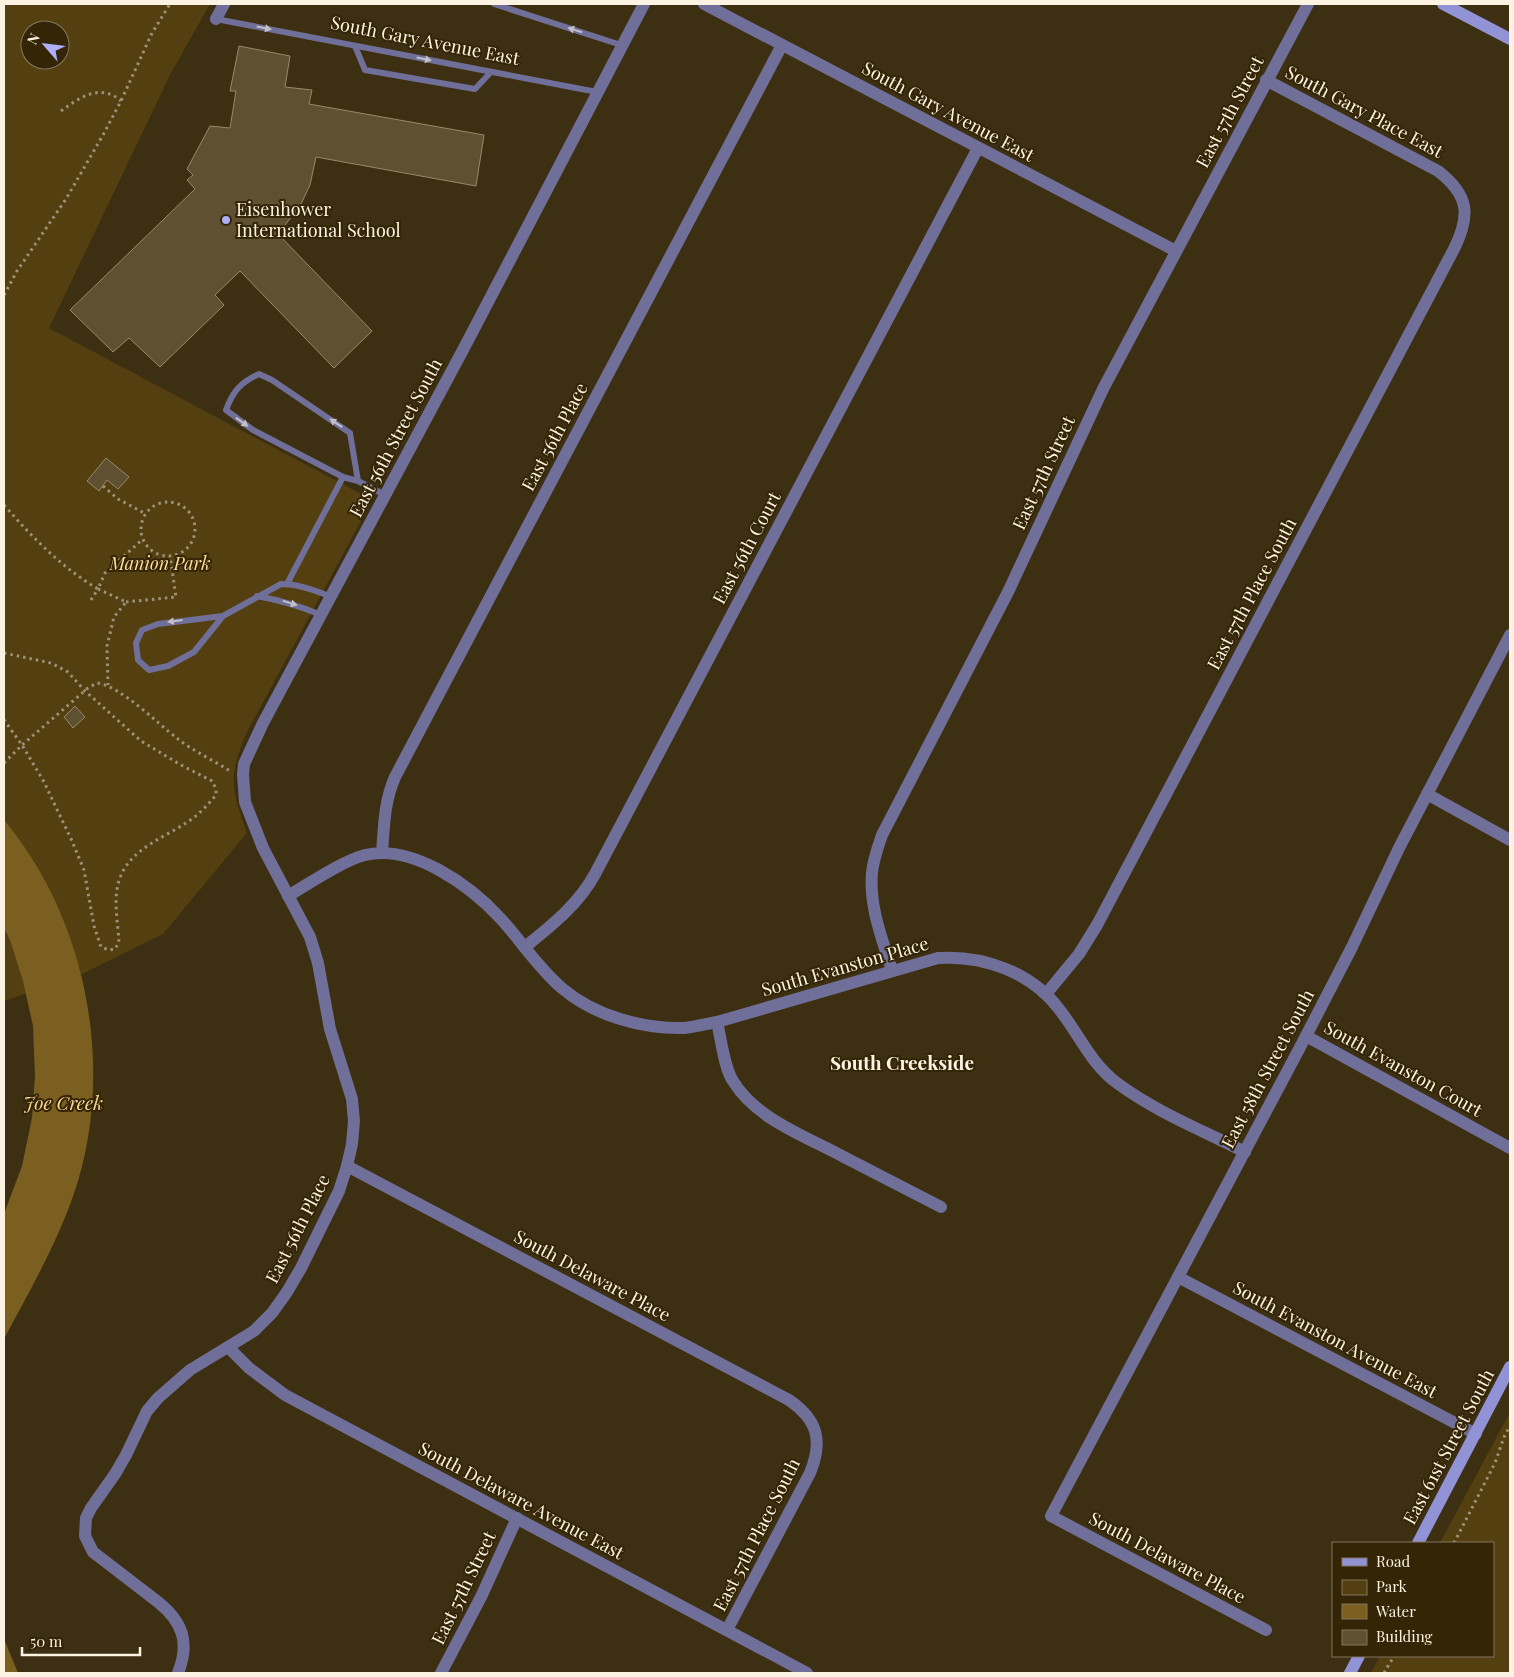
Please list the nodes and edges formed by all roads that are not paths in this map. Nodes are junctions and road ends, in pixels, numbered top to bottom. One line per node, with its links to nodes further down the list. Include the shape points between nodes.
1 (224, 4): 7 (street)
2 (494, 4): 11 (lane, one-way to 2)
3 (644, 4): 11 (street, East 56th Street South)
4 (704, 4): 9 (street, South Gary Avenue East)
5 (1308, 4): 13 (street, East 57th Street)
6 (1442, 4): 8 (street)
7 (216, 19): 10 (lane, South Gary Avenue East, one-way to 10)
8 (1510, 39)
9 (782, 45): 15 (street, South Gary Avenue East); 29 (street, East 56th Place, via 394,777 385,807)
10 (355, 46): 12 (lane, South Gary Avenue East, one-way to 12); 12 (lane, via 364,70 475,89)
11 (622, 46): 14 (street, East 56th Street South)
12 (491, 72): 14 (lane, South Gary Avenue East)
13 (1266, 80): 16 (street, South Gary Place East, via 1438,171 1449,180); 17 (street, East 57th Street)
14 (597, 92): 20 (street, East 56th Street South)
15 (978, 148): 17 (street, South Gary Avenue East); 31 (street, East 56th Court, via 586,890 572,907)
16 (1462, 200): 33 (street, East 57th Place South, via 1465,219 1454,249 1097,924 1079,954)
17 (1176, 251): 32 (street, East 57th Street, via 1099,397 1008,592 882,835 872,871 873,906)
18 (343, 477): 19 (lane); 19 (lane, one-way to 18, via 350,433 259,374 248,379 232,395 226,410 237,419); 21 (lane)
19 (358, 481): 20 (lane)
20 (385, 495): 23 (street, East 56th Street South)
21 (287, 584): 22 (lane); 23 (lane)
22 (257, 596): 24 (lane, one-way to 24); 25 (lane)
23 (331, 597): 24 (street, East 56th Street South)
24 (321, 615): 30 (street, East 56th Street South, via 244,764 246,802 262,848)
25 (223, 616): 25 (lane, one-way to 25, via 158,624 142,630 136,643 138,660 149,670 168,666 194,652)
26 (1510, 635): 27 (street, East 58th Street South)
27 (1427, 794): 28 (street); 35 (street, East 58th Street South)
28 (1510, 840)
29 (382, 853): 30 (street, via 364,855 346,863); 31 (street, via 408,857 462,885 482,900)
30 (288, 896): 38 (street, East 56th Place, via 310,937 330,1029 352,1099 354,1121)
31 (525, 947): 34 (street, via 564,990 600,1011 664,1028)
32 (892, 970): 33 (street, South Evanston Place, via 938,958 978,960 1026,978); 34 (street, South Evanston Place)
33 (1046, 994): 37 (street, South Evanston Place, via 1060,1009 1096,1064 1116,1082 1143,1100)
34 (717, 1022): 39 (street, via 732,1079 756,1107 798,1133)
35 (1306, 1036): 36 (street, South Evanston Court); 37 (street, East 58th Street South)
36 (1510, 1148)
37 (1245, 1152): 40 (street, East 58th Street South)
38 (347, 1166): 41 (street, East 56th Place, via 339,1191 287,1292 254,1331); 43 (street, South Delaware Place, via 789,1400 799,1407)
39 (942, 1207)
40 (1178, 1277): 44 (street, South Evanston Avenue East); 45 (street, East 58th Street South)
41 (228, 1347): 46 (street, South Delaware Avenue East, via 249,1368 285,1395); 51 (street, East 56th Place, via 190,1370 152,1404 126,1456 86,1518 85,1536 93,1552 169,1610 176,1621 185,1646)
42 (1510, 1367): 44 (street, East 61st Street South)
43 (813, 1426): 48 (street, East 57th Place South, via 817,1436 817,1457)
44 (1476, 1434): 47 (street, East 61st Street South)
45 (1051, 1516): 49 (street, South Delaware Place)
46 (517, 1518): 48 (street, South Delaware Avenue East); 52 (street, East 57th Street)
47 (1419, 1542)
48 (728, 1630): 53 (street, South Delaware Avenue East)
49 (1266, 1630)
50 (1358, 1657): 54 (street)
51 (178, 1673)
52 (441, 1673)
53 (807, 1673)
54 (1350, 1673)

